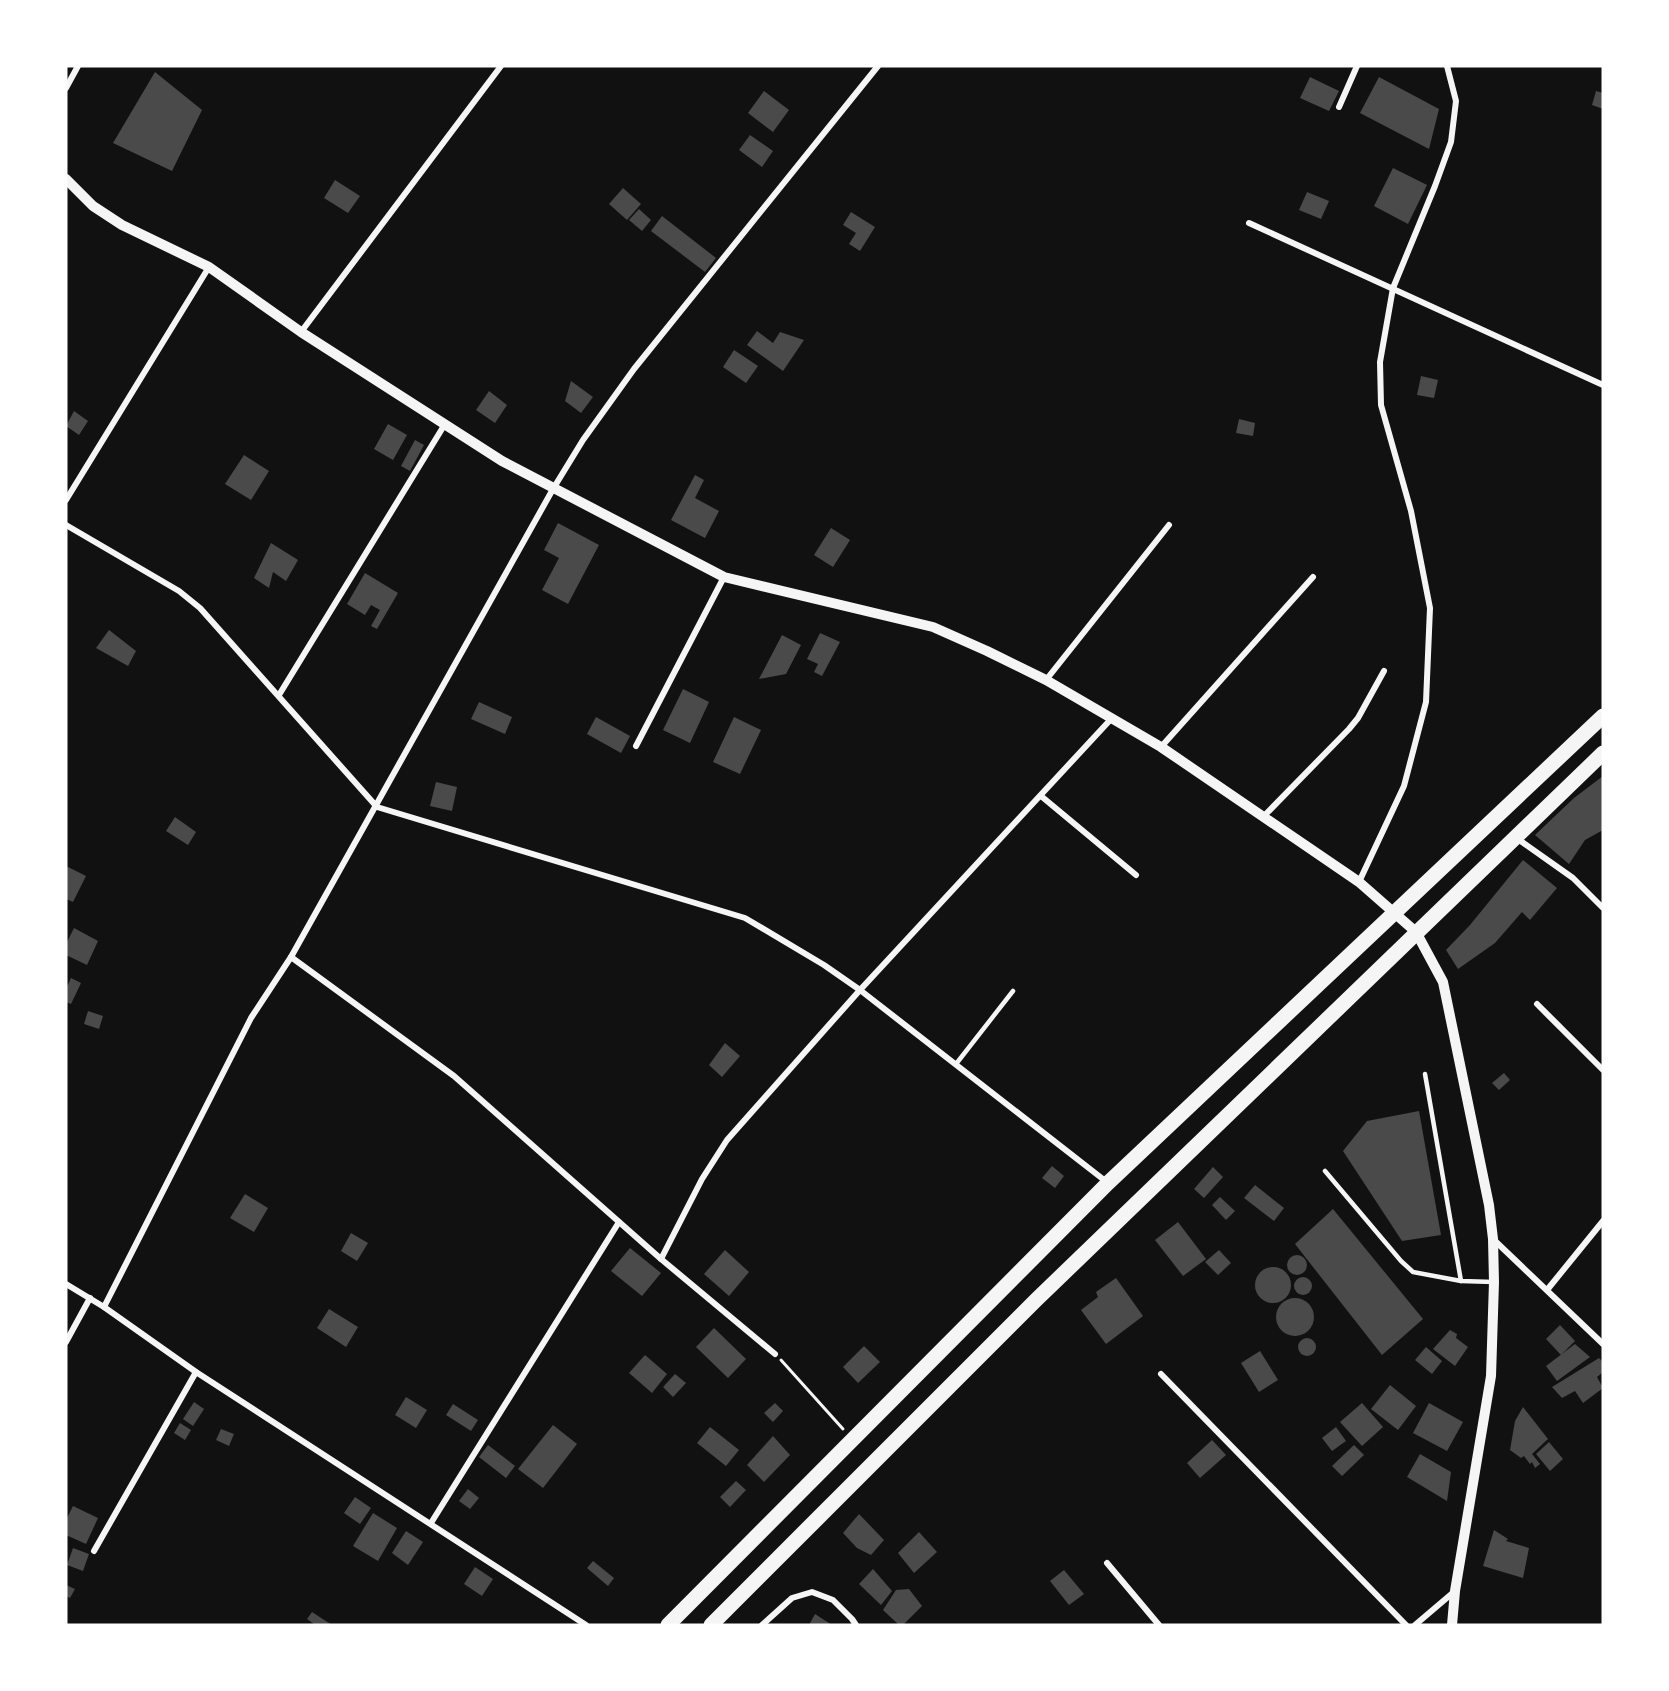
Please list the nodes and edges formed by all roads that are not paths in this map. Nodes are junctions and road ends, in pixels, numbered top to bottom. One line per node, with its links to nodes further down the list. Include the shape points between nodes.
1 (78, 66): 6 (street)
2 (501, 66): 12 (street)
3 (878, 66): 15 (street, via 634,369 583,440)
4 (1357, 66): 7 (street)
5 (1447, 66): 11 (street, via 1456,101 1451,142)
6 (66, 88)
7 (1339, 107)
8 (66, 179): 10 (street, via 93,207 122,225)
9 (1249, 223): 11 (street)
10 (209, 267): 12 (street); 16 (street)
11 (1393, 288): 13 (street); 34 (street, via 1380,362 1381,405 1412,512 1430,608 1426,702 1404,786)
12 (301, 332): 14 (street)
13 (1603, 385)
14 (445, 424): 15 (street); 23 (street)
15 (554, 489): 19 (street); 30 (street)
16 (66, 500)
17 (66, 525): 23 (street, via 179,591 218,626)
18 (1169, 525): 22 (street)
19 (724, 577): 22 (street, via 933,627); 26 (street)
20 (1313, 577): 27 (street)
21 (1384, 671): 31 (street, via 1349,729)
22 (1046, 680): 25 (street)
23 (279, 695): 30 (street)
24 (1603, 716): 36 (highway)
25 (1113, 718): 27 (street); 29 (street)
26 (636, 746)
27 (1161, 747): 31 (street)
28 (1603, 753): 32 (highway)
29 (1041, 796): 33 (street); 39 (street)
30 (377, 807): 38 (street); 39 (street, via 745,918)
31 (1263, 817): 34 (street)
32 (1515, 837): 35 (street, via 1573,878); 37 (highway)
33 (1136, 875)
34 (1359, 882): 36 (street)
35 (1603, 908)
36 (1395, 914): 37 (street); 46 (highway)
37 (1416, 932): 49 (street, via 1443,982); 68 (highway, via 1036,1300)
38 (291, 957): 48 (street, via 454,1076); 56 (street, via 251,1018)
39 (860, 990): 42 (street); 50 (street, via 727,1140)
40 (1013, 991): 42 (lane)
41 (1537, 1004): 43 (street)
42 (956, 1064): 46 (street)
43 (1603, 1070)
44 (1425, 1074): 51 (lane)
45 (1325, 1171): 51 (lane, via 1413,1272)
46 (1108, 1182): 67 (highway)
47 (1603, 1221): 54 (street)
48 (619, 1222): 50 (street); 62 (street)
49 (1493, 1239): 52 (street); 54 (street)
50 (661, 1259): 59 (street)
51 (1461, 1281): 52 (lane)
52 (1494, 1282): 65 (street, via 1491,1376)
53 (66, 1284): 55 (street)
54 (1547, 1290): 58 (street)
55 (90, 1298): 56 (street); 57 (street)
56 (104, 1306): 60 (street)
57 (66, 1342)
58 (1603, 1344)
59 (775, 1354)
60 (196, 1372): 62 (street); 63 (street)
61 (1161, 1374): 72 (street)
62 (431, 1523): 66 (street)
63 (94, 1551)
64 (1107, 1563): 71 (street)
65 (1455, 1591): 73 (street); 74 (street)
66 (586, 1625)
67 (668, 1625)
68 (711, 1625)
69 (762, 1625): 70 (street, via 792,1598 812,1592 833,1600)
70 (856, 1625)
71 (1159, 1625)
72 (1406, 1625)
73 (1415, 1625)
74 (1452, 1625)

